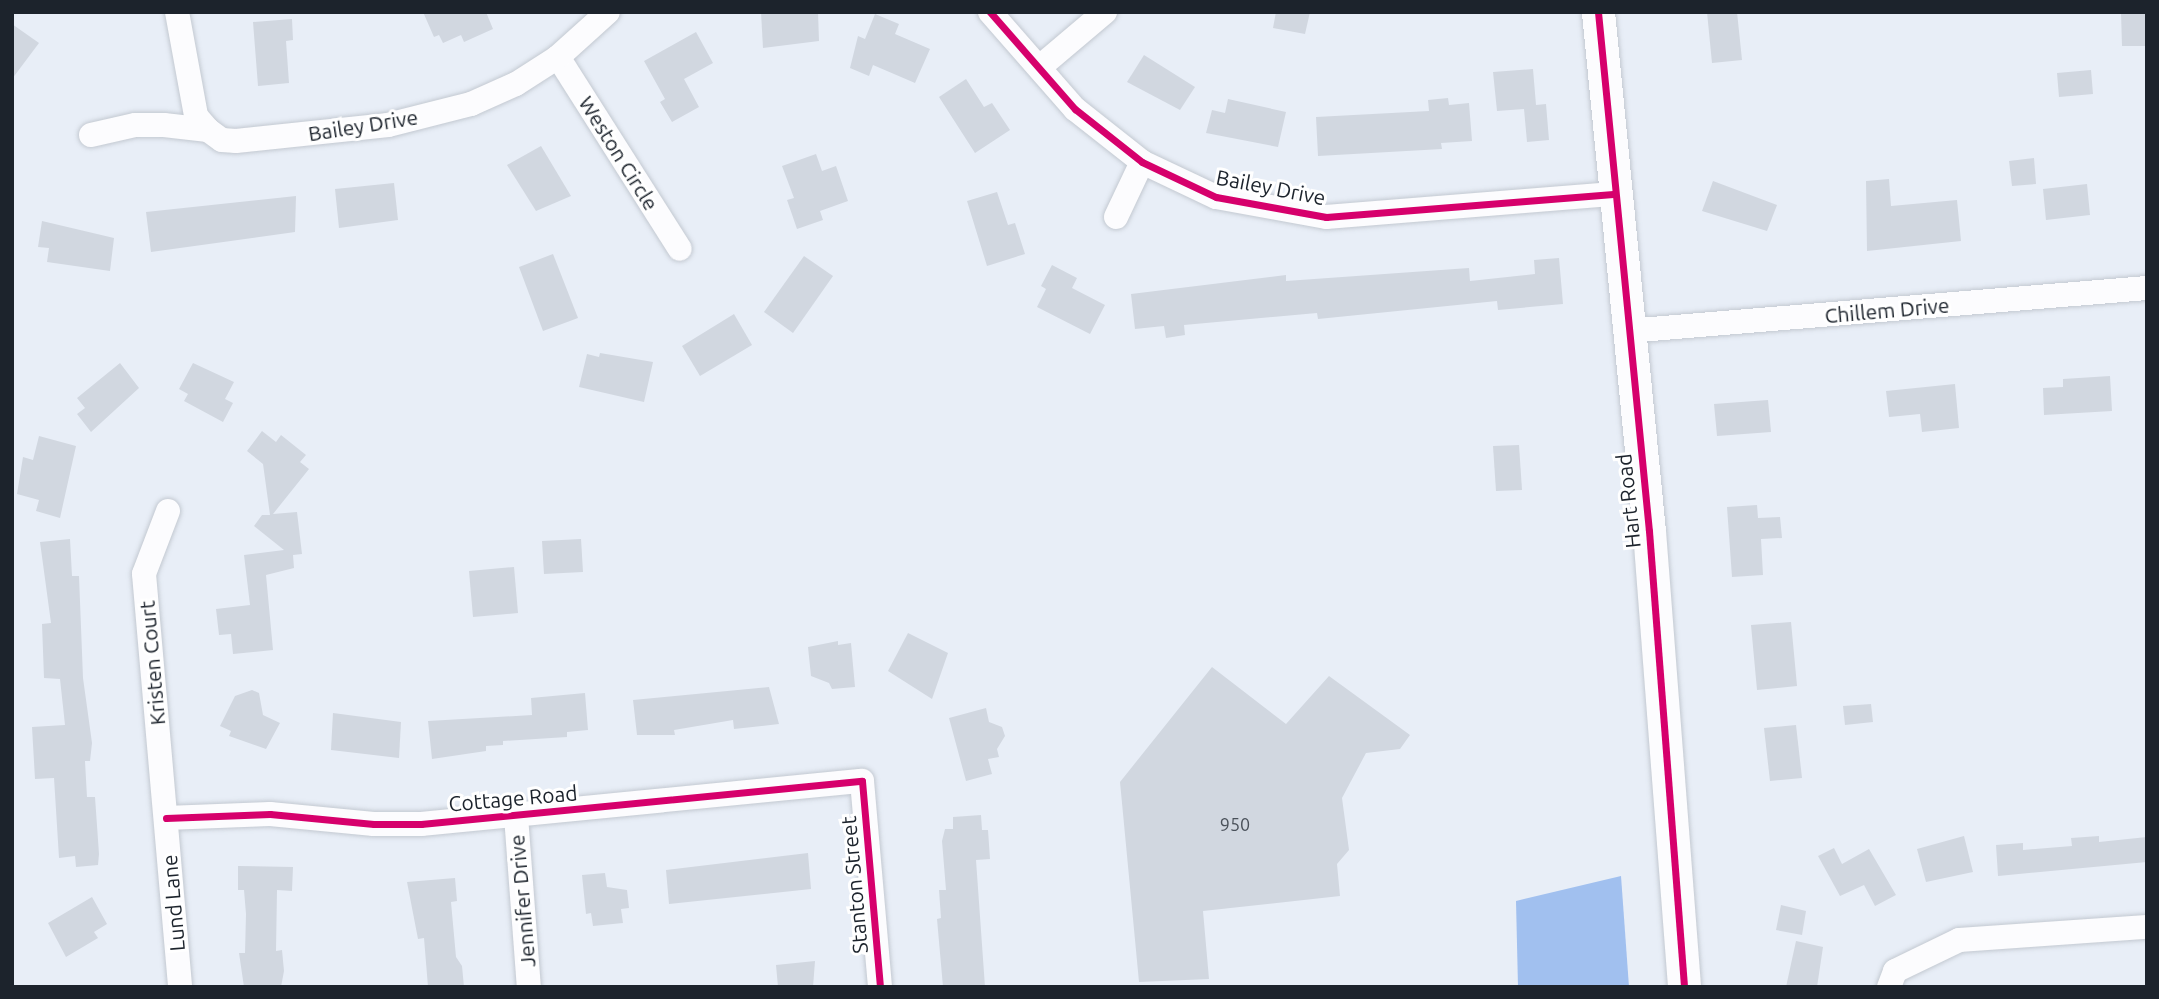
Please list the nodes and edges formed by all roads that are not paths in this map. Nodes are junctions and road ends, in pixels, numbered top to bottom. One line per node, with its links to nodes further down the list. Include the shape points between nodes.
1 (177, 12): 8 (street, via 196,116)
2 (608, 12): 6 (street, Bailey Drive)
3 (990, 12): 7 (street, Bailey Drive)
4 (1105, 12): 7 (street)
5 (1598, 12): 11 (street, Hart Road)
6 (558, 57): 8 (street, Bailey Drive, via 516,85 471,104 388,124 236,141 222,140); 13 (street, Weston Circle)
7 (1041, 66): 10 (street, Bailey Drive, via 1075,108)
8 (208, 130): 9 (street, Bailey Drive, via 135,125)
9 (91, 135)
10 (1142, 162): 11 (street, Bailey Drive, via 1216,197 1326,217); 12 (street)
11 (1613, 194): 15 (street, Hart Road)
12 (1116, 217)
13 (680, 249)
14 (2147, 288): 15 (street, Chillem Drive)
15 (1627, 331): 24 (street, Hart Road, via 1649,531)
16 (168, 511): 19 (street, Kristen Court, via 144,574)
17 (862, 781): 18 (street, Cottage Road); 23 (street, Stanton Street)
18 (516, 816): 19 (street, Cottage Road, via 374,824 270,814); 22 (street, Jennifer Drive)
19 (166, 818): 21 (street, Lund Lane)
20 (2147, 927): 25 (street, via 1959,940 1895,971)
21 (180, 987)
22 (529, 987)
23 (880, 987)
24 (1684, 987)
25 (1889, 987)

